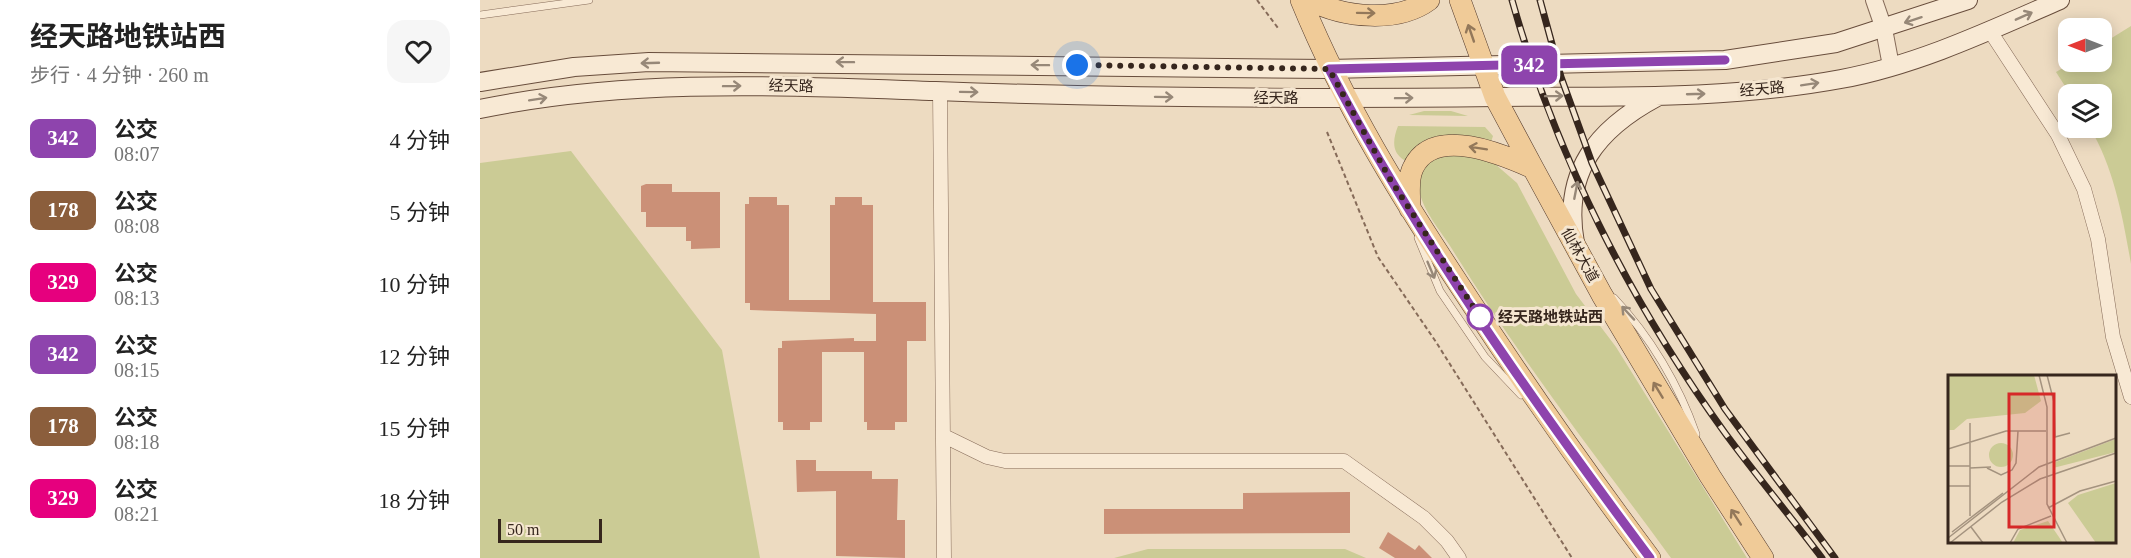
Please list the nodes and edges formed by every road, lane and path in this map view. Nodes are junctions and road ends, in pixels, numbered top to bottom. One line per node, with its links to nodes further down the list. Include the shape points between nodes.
1 (589, 0): 10 (lane)
2 (1257, 0): 11 (path)
3 (1301, 0): 16 (main road)
4 (1310, 0): 5 (main road, one-way to 5, via 1345,12 1399,14 1415,10)
5 (1429, 0)
6 (1460, 0): 14 (main road, 仙林大道, one-way to 6)
7 (1874, 0): 12 (street)
8 (1968, 0): 12 (main road, 经天路, one-way to 12)
9 (2060, 0): 13 (main road, 经天路, one-way to 9)
10 (480, 15)
11 (1278, 28)
12 (1884, 29): 14 (main road, 经天路, via 1826,45 1725,60); 15 (street)
13 (1990, 31): 15 (main road, 经天路); 28 (street, via 2058,135 2084,189 2098,239 2113,337)
14 (1483, 65): 16 (main road, 经天路); 20 (main road, 仙林大道)
15 (1891, 66): 19 (main road, 经天路, one-way to 15, via 1795,86 1844,79)
16 (1329, 69): 17 (main road, 经天路, one-way to 17, via 649,62 574,67); 21 (main road)
17 (480, 82)
18 (940, 91): 21 (main road, 经天路, one-way to 21); 22 (main road, 经天路, one-way to 18, via 573,93 649,87); 30 (street)
19 (1661, 95): 20 (main road, 经天路, one-way to 19); 27 (main road, one-way to 19, via 1573,209 1583,165 1593,146 1634,109)
20 (1495, 97): 21 (main road, 经天路, one-way to 20); 24 (main road, 仙林大道)
21 (1345, 99): 25 (main road)
22 (480, 109)
23 (1327, 132): 33 (path, via 1378,257)
24 (1533, 168): 26 (main road, one-way to 26, via 1484,148 1436,148 1413,167); 27 (main road, 仙林大道)
25 (1390, 179): 26 (main road); 29 (lane, one-way to 29, via 1440,291 1485,357)
26 (1410, 209): 29 (main road)
27 (1576, 248): 35 (main road, 仙林大道, one-way to 27, via 1710,477)
28 (2131, 397)
29 (1557, 433): 34 (main road)
30 (944, 436): 31 (street); 32 (street, via 987,457 1005,461 1344,461 1424,518)
31 (944, 558)
32 (1459, 558)
33 (1572, 558)
34 (1650, 558)
35 (1763, 558)

